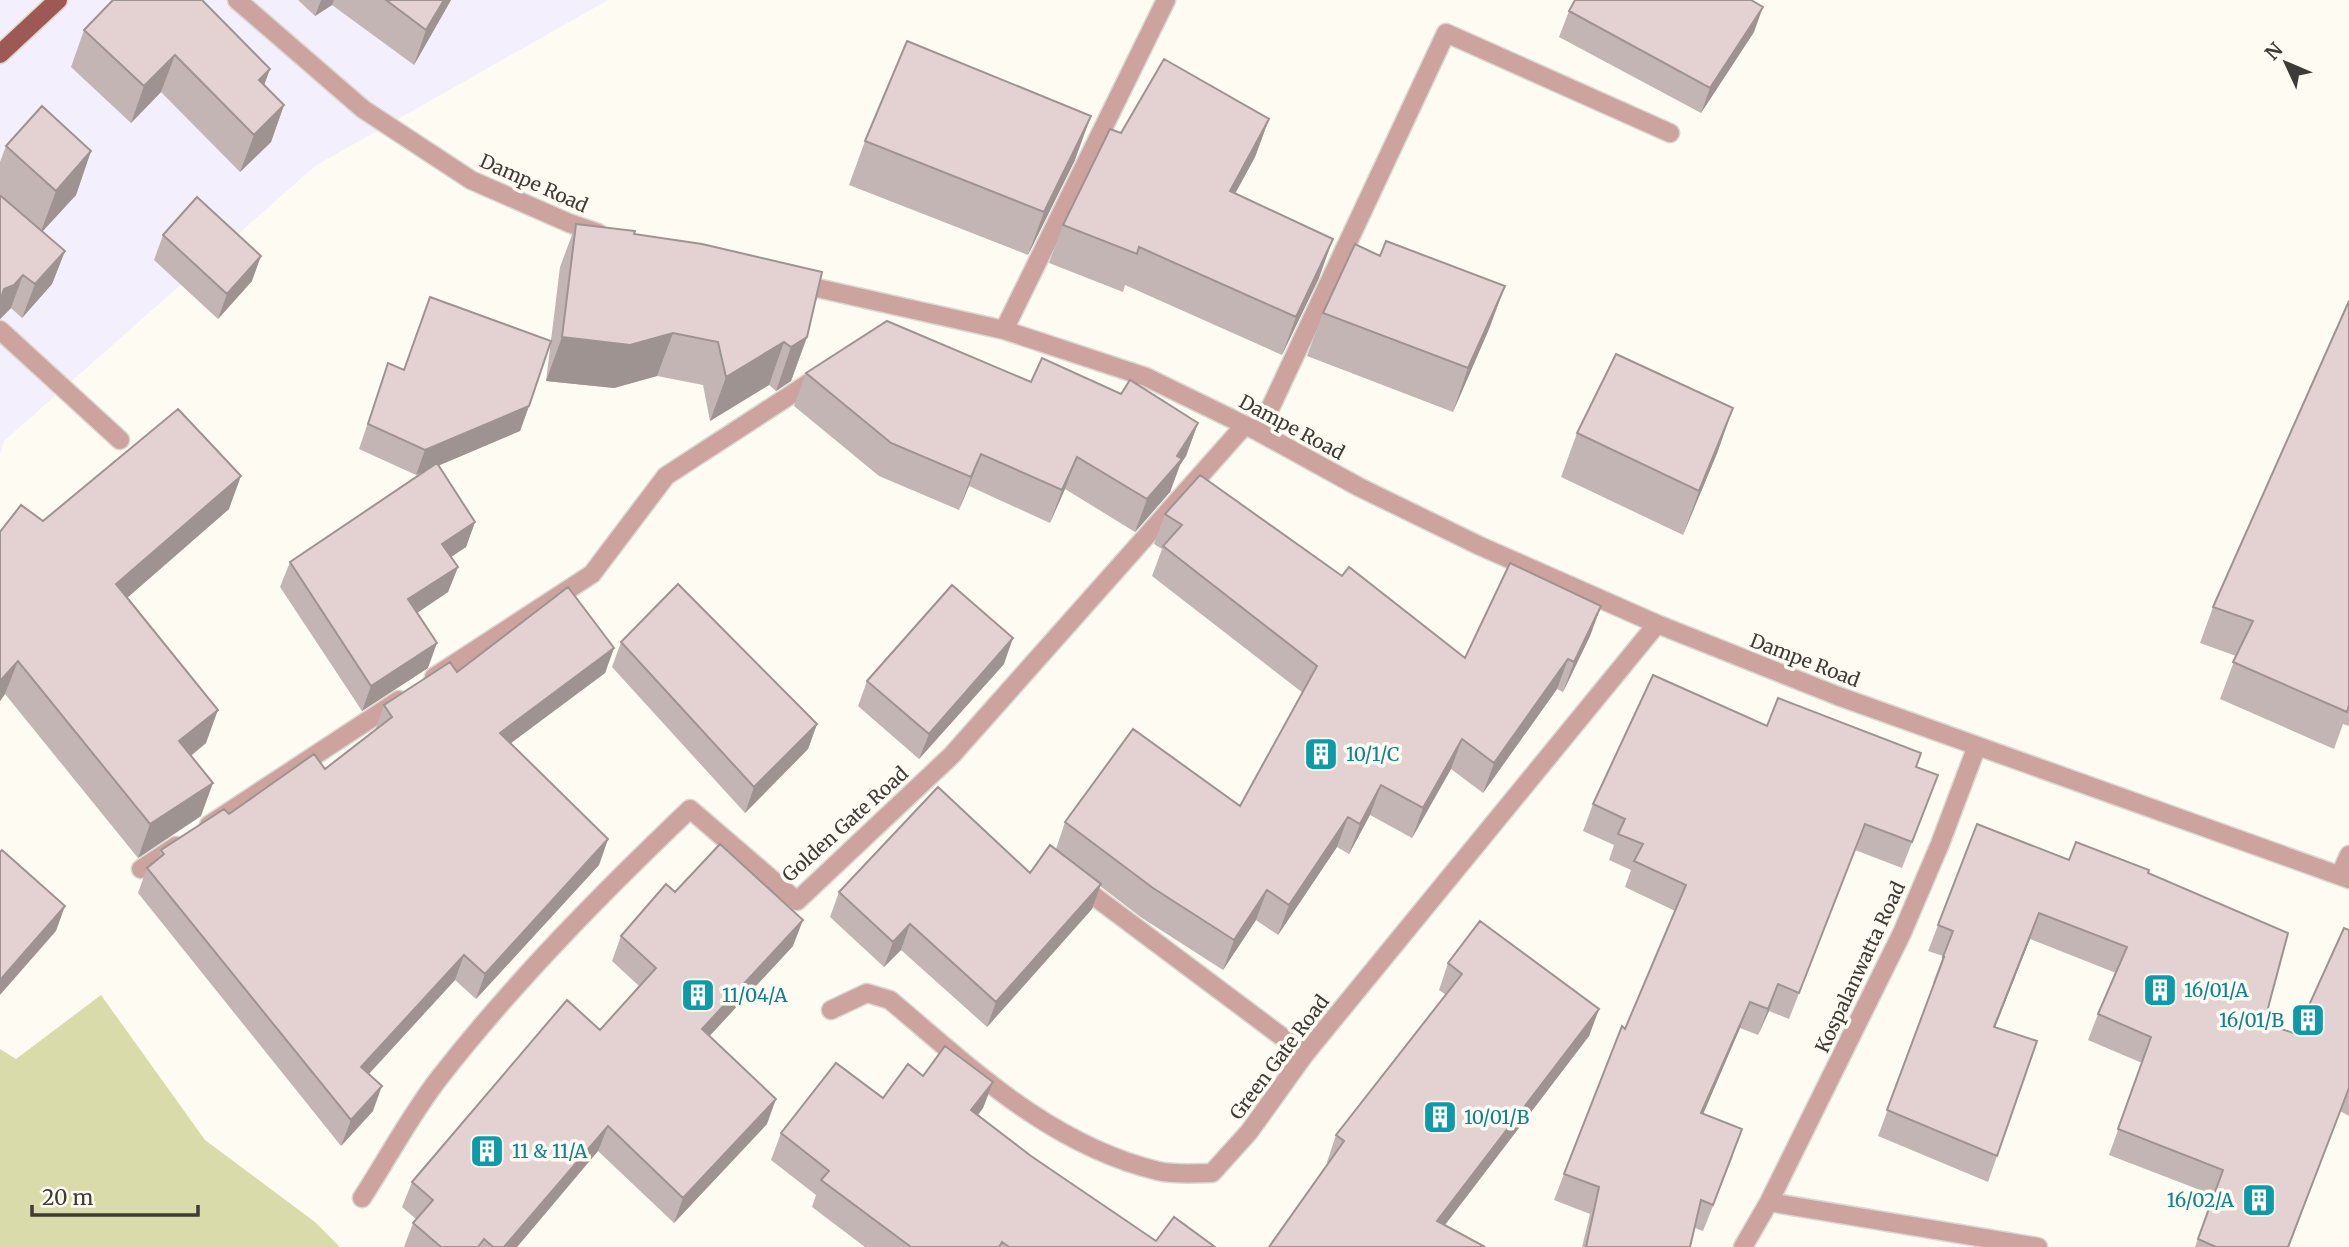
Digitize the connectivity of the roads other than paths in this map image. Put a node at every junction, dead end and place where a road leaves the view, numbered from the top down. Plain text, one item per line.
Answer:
1 (58, 0) edge
2 (237, 0) edge
3 (1166, 0) edge
4 (0, 54) edge
5 (1670, 133) dead end
6 (621, 240) edge
7 (782, 280) edge
8 (912, 310) junction
9 (892, 324) edge
10 (0, 330) edge
11 (1004, 330) junction
12 (831, 368) edge
13 (1252, 428) junction
14 (120, 440) dead end
15 (1657, 624) junction
16 (1978, 746) junction
17 (2349, 855) edge
18 (141, 869) dead end
19 (1064, 873) edge
20 (2345, 877) edge
21 (831, 1010) dead end
22 (1305, 1054) junction
23 (362, 1198) dead end
24 (1769, 1202) junction
25 (1743, 1247) edge
26 (2038, 1247) edge

1 - 4 main road
2 - 6 street, Dampe Road
3 - 11 street
5 - 13 street
7 - 8 street, Dampe Road
8 - 9 street
8 - 11 street, Dampe Road
10 - 14 street
11 - 13 street, Dampe Road
12 - 18 street
13 - 15 street, Dampe Road
13 - 23 street, Golden Gate Road
15 - 16 street, Dampe Road
15 - 22 street, Green Gate Road
16 - 20 street, Dampe Road
16 - 24 street, Kospalanwatta Road
17 - 20 street
19 - 22 street
21 - 22 street, Green Gate Road
24 - 25 street, Kospalanwatta Road
24 - 26 street

